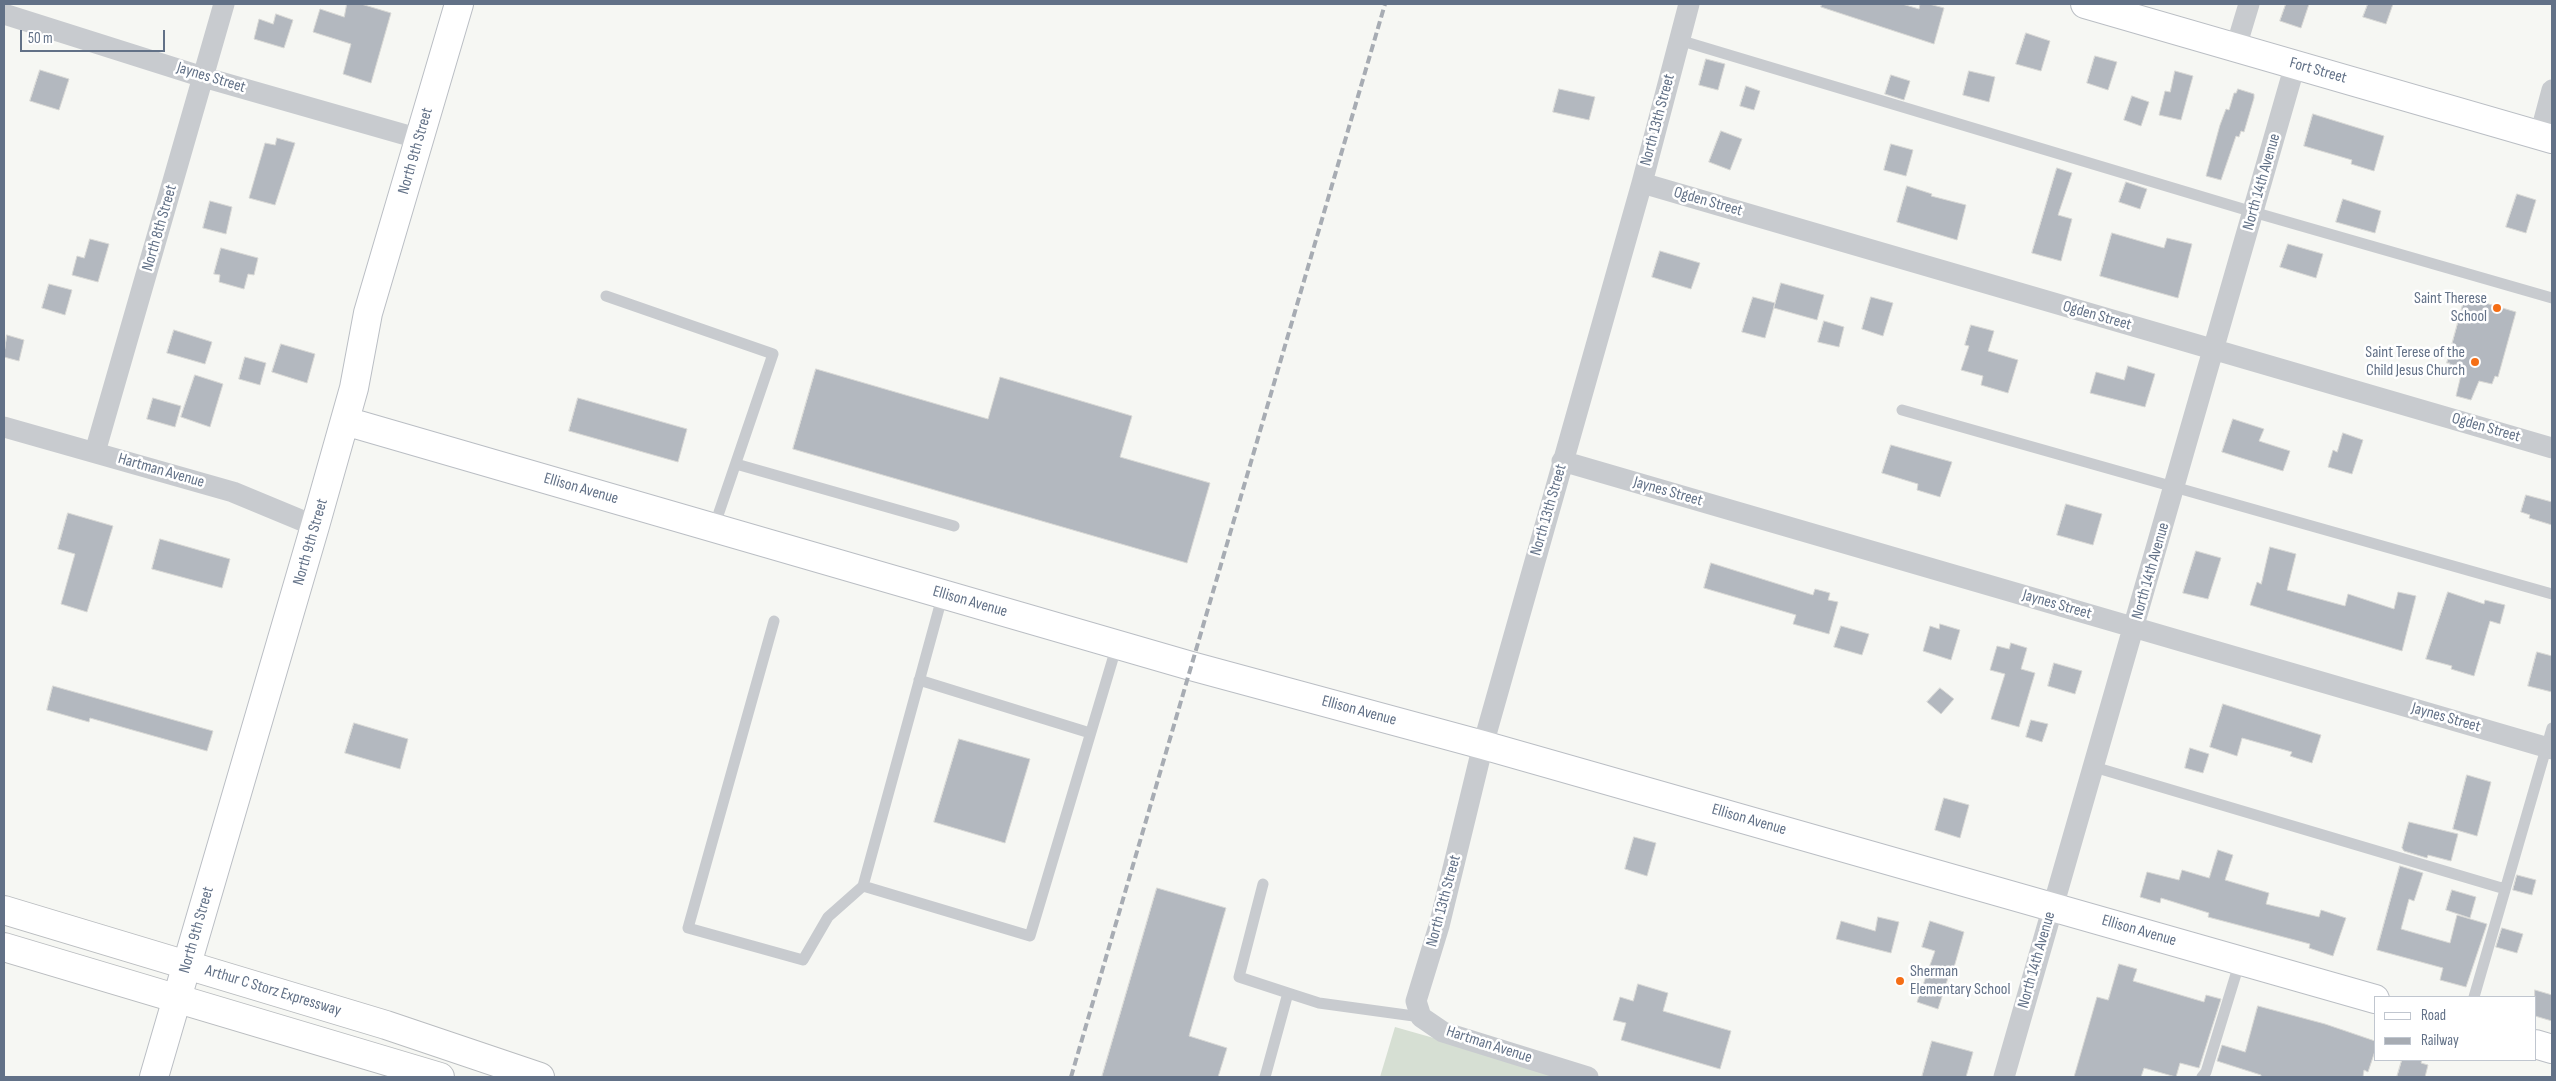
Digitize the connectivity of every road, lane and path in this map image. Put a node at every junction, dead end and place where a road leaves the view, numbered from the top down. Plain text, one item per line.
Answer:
1 (224, 4) edge
2 (459, 4) edge
3 (1689, 4) edge
4 (2085, 4) edge
5 (2248, 4) edge
6 (4, 14) edge
7 (1679, 40) junction
8 (2236, 47) junction
9 (2295, 65) junction
10 (203, 77) junction
11 (2552, 90) edge
12 (2546, 137) edge
13 (420, 139) junction
14 (1642, 183) junction
15 (2253, 212) junction
16 (606, 296) dead end
17 (2552, 298) edge
18 (2213, 350) junction
19 (1902, 410) dead end
20 (345, 421) junction
21 (4, 427) edge
22 (2552, 448) edge
23 (95, 452) junction
24 (1562, 461) junction
25 (736, 464) junction
26 (2175, 486) junction
27 (315, 526) junction
28 (954, 526) dead end
29 (714, 527) junction
30 (943, 594) junction
31 (2552, 594) edge
32 (774, 621) dead end
33 (2135, 628) junction
34 (1117, 644) junction
35 (919, 680) junction
36 (1090, 733) junction
37 (2550, 742) edge
38 (1483, 745) junction
39 (2094, 767) junction
40 (1264, 884) dead end
41 (863, 886) junction
42 (2505, 889) junction
43 (2053, 906) junction
44 (4, 910) edge
45 (4, 947) edge
46 (2241, 960) junction
47 (187, 965) junction
48 (1288, 992) junction
49 (2474, 996) edge
50 (177, 998) junction
51 (2374, 999) edge
52 (1422, 1017) junction
53 (2536, 1044) edge
54 (2552, 1049) edge
55 (154, 1077) edge
56 (440, 1077) edge
57 (540, 1077) edge
58 (1265, 1077) edge
59 (1588, 1077) edge
60 (2004, 1077) edge
61 (2202, 1077) edge

1 - 10 street, North 8th Street
2 - 13 main road, North 9th Street
3 - 7 street, North 13th Street
4 - 8 main road, Fort Street
5 - 8 street
6 - 10 street, Jaynes Street
7 - 14 street, North 13th Street
7 - 15 lane
8 - 9 main road, Fort Street
9 - 12 main road, Fort Street
9 - 15 street, North 14th Avenue
10 - 13 street, Jaynes Street
10 - 23 street, North 8th Street
11 - 12 street
13 - 20 main road, North 9th Street
14 - 18 street, Ogden Street
14 - 24 street, North 13th Street
15 - 17 lane
15 - 18 street, North 14th Avenue
16 - 25 lane
18 - 22 street, Ogden Street
18 - 26 street, North 14th Avenue
19 - 26 lane
20 - 27 main road, North 9th Street
20 - 29 main road, Ellison Avenue
21 - 23 street, Hartman Avenue
23 - 27 street, Hartman Avenue
24 - 33 street, Jaynes Street
24 - 38 street, North 13th Street
25 - 28 lane
25 - 29 lane
26 - 31 lane
26 - 33 street, North 14th Avenue
27 - 47 main road, North 9th Street
29 - 30 main road, Ellison Avenue
30 - 34 main road, Ellison Avenue
30 - 35 lane
32 - 41 lane
33 - 37 street, Jaynes Street
33 - 39 street, North 14th Avenue
34 - 36 lane
34 - 38 main road, Ellison Avenue
35 - 36 lane
35 - 41 lane
36 - 41 lane
37 - 42 lane
38 - 43 main road, Ellison Avenue
38 - 52 street, North 13th Street
39 - 42 lane
39 - 43 street, North 14th Avenue
40 - 48 lane
42 - 49 lane
43 - 46 main road, Ellison Avenue
43 - 60 street, North 14th Avenue
44 - 47 main road, Arthur C Storz Expressway
45 - 50 main road, Arthur C Storz Expressway
46 - 51 main road, Ellison Avenue
46 - 61 lane
47 - 50 main road, North 9th Street
47 - 57 main road, Arthur C Storz Expressway
48 - 52 lane
48 - 58 lane
50 - 55 main road, North 9th Street
50 - 56 main road, Arthur C Storz Expressway
52 - 59 street, Hartman Avenue
53 - 54 main road

